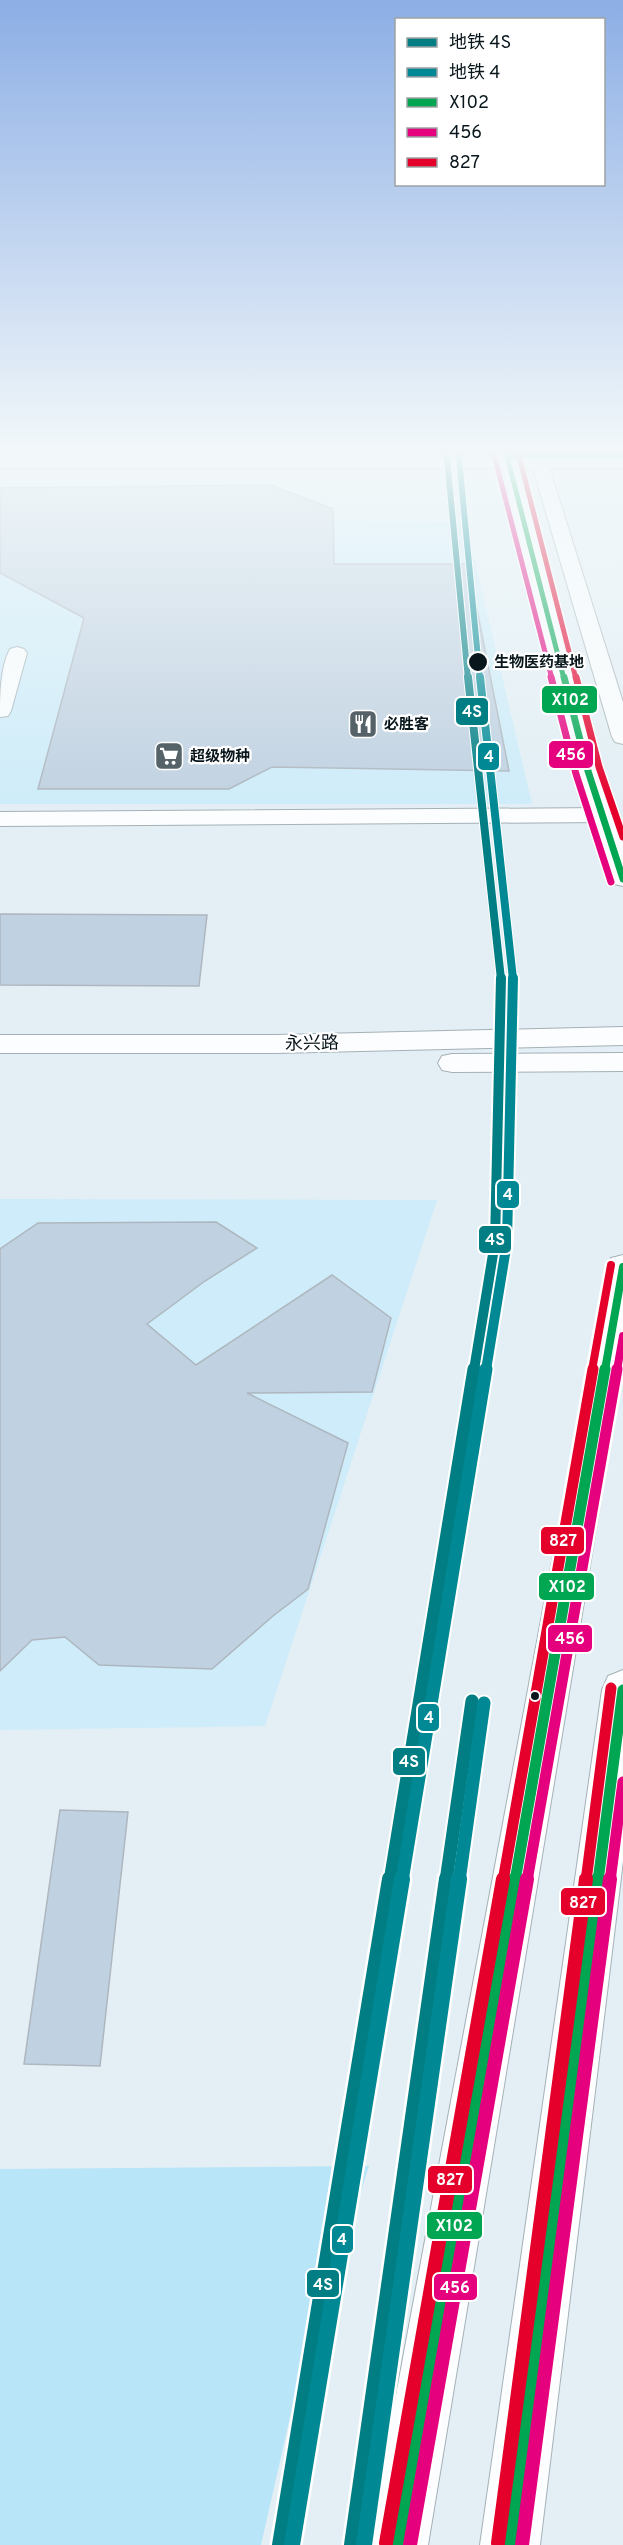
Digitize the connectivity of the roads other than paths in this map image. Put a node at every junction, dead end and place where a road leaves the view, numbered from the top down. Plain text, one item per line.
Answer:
1 (535, 567) edge
2 (571, 567) edge
3 (17, 653) dead end
4 (0, 711) edge
5 (623, 737) edge
6 (604, 815) junction
7 (0, 819) edge
8 (623, 879) edge
9 (623, 1036) edge
10 (0, 1044) edge
11 (623, 1062) edge
12 (0, 1066) edge
13 (623, 1267) edge
14 (623, 1690) edge
15 (398, 2545) edge
16 (510, 2545) edge

1 - 6 main road
2 - 5 main road
3 - 4 main road
6 - 7 main road
6 - 8 main road
9 - 10 main road, 永兴路
11 - 12 main road, 永兴路
13 - 15 main road
14 - 16 main road

